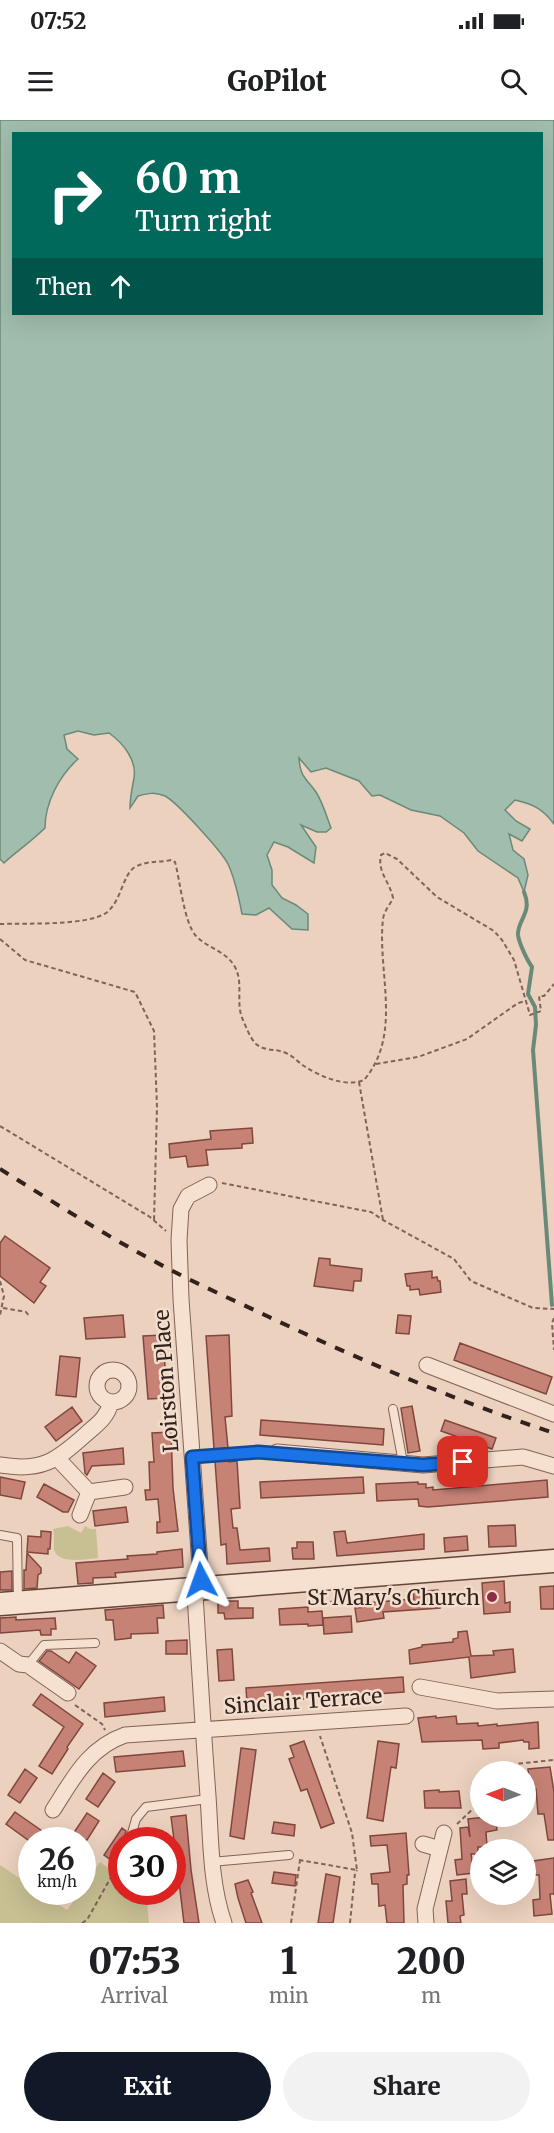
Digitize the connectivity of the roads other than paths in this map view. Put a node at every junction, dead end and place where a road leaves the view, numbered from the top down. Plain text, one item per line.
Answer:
1 (209, 1185) road end
2 (427, 1365) dead end
3 (111, 1403) dead end
4 (393, 1409) dead end
5 (554, 1414) edge
6 (277, 1452) joint
7 (192, 1457) junction
8 (58, 1459) junction
9 (404, 1462) junction
10 (0, 1465) edge
11 (554, 1466) edge
12 (125, 1487) dead end
13 (89, 1492) junction
14 (80, 1515) dead end
15 (0, 1535) edge
16 (554, 1561) edge
17 (196, 1588) junction
18 (9, 1603) edge
19 (95, 1643) dead end
20 (0, 1651) edge
21 (28, 1665) junction
22 (420, 1687) dead end
23 (68, 1693) road end
24 (554, 1699) edge
25 (406, 1716) dead end
26 (203, 1729) junction
27 (208, 1799) junction
28 (53, 1810) dead end
29 (134, 1827) edge
30 (444, 1833) dead end
31 (423, 1844) dead end
32 (440, 1850) junction
33 (289, 1855) road end
34 (212, 1862) junction
35 (221, 1919) edge
36 (426, 1923) edge

1 - 7 street, Loirston Place
2 - 5 street
3 - 8 street
4 - 9 lane
6 - 7 lane
6 - 9 street
7 - 17 street, Loirston Place
8 - 10 street
8 - 13 street
9 - 11 street
12 - 13 street
13 - 14 street
15 - 18 lane
16 - 17 street
17 - 18 street
17 - 26 street, Loirston Place
19 - 21 lane
20 - 21 street
21 - 23 street
22 - 24 street
25 - 26 street, Sinclair Terrace
26 - 27 street, Loirston Place
26 - 28 street, Sinclair Terrace
27 - 29 lane
27 - 34 street, Loirston Place
30 - 32 street
31 - 32 street
32 - 36 street
33 - 34 lane
34 - 35 street, Loirston Place

